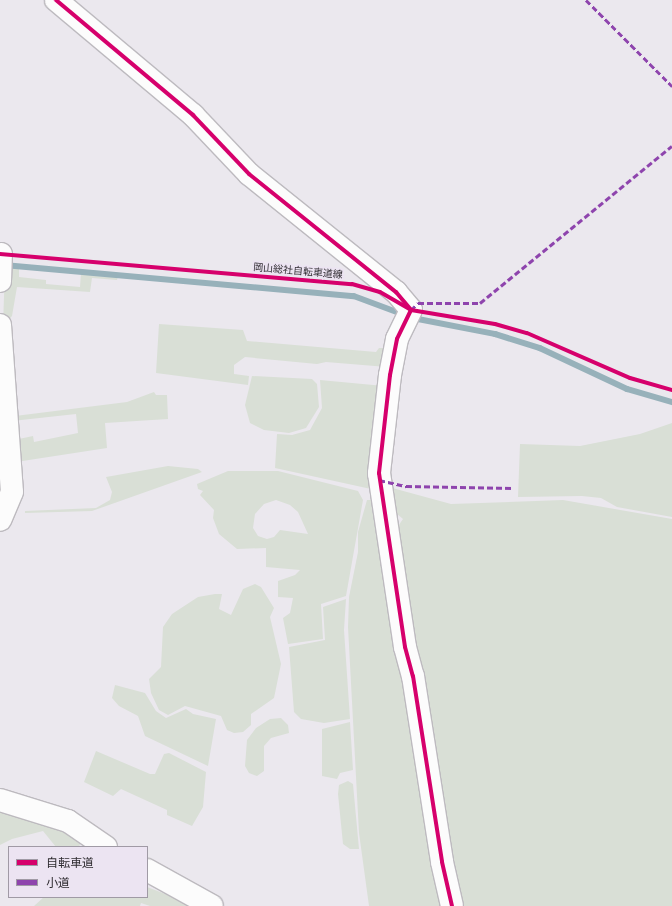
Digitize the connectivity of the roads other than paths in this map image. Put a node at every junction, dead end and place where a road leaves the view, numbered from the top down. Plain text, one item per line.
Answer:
1 (56, 0) edge
2 (0, 325) edge
3 (0, 520) edge
4 (0, 800) edge
5 (105, 846) edge
6 (148, 871) edge
7 (212, 906) edge
8 (452, 906) edge

1 - 8 street
2 - 3 street
4 - 5 street
6 - 7 street

